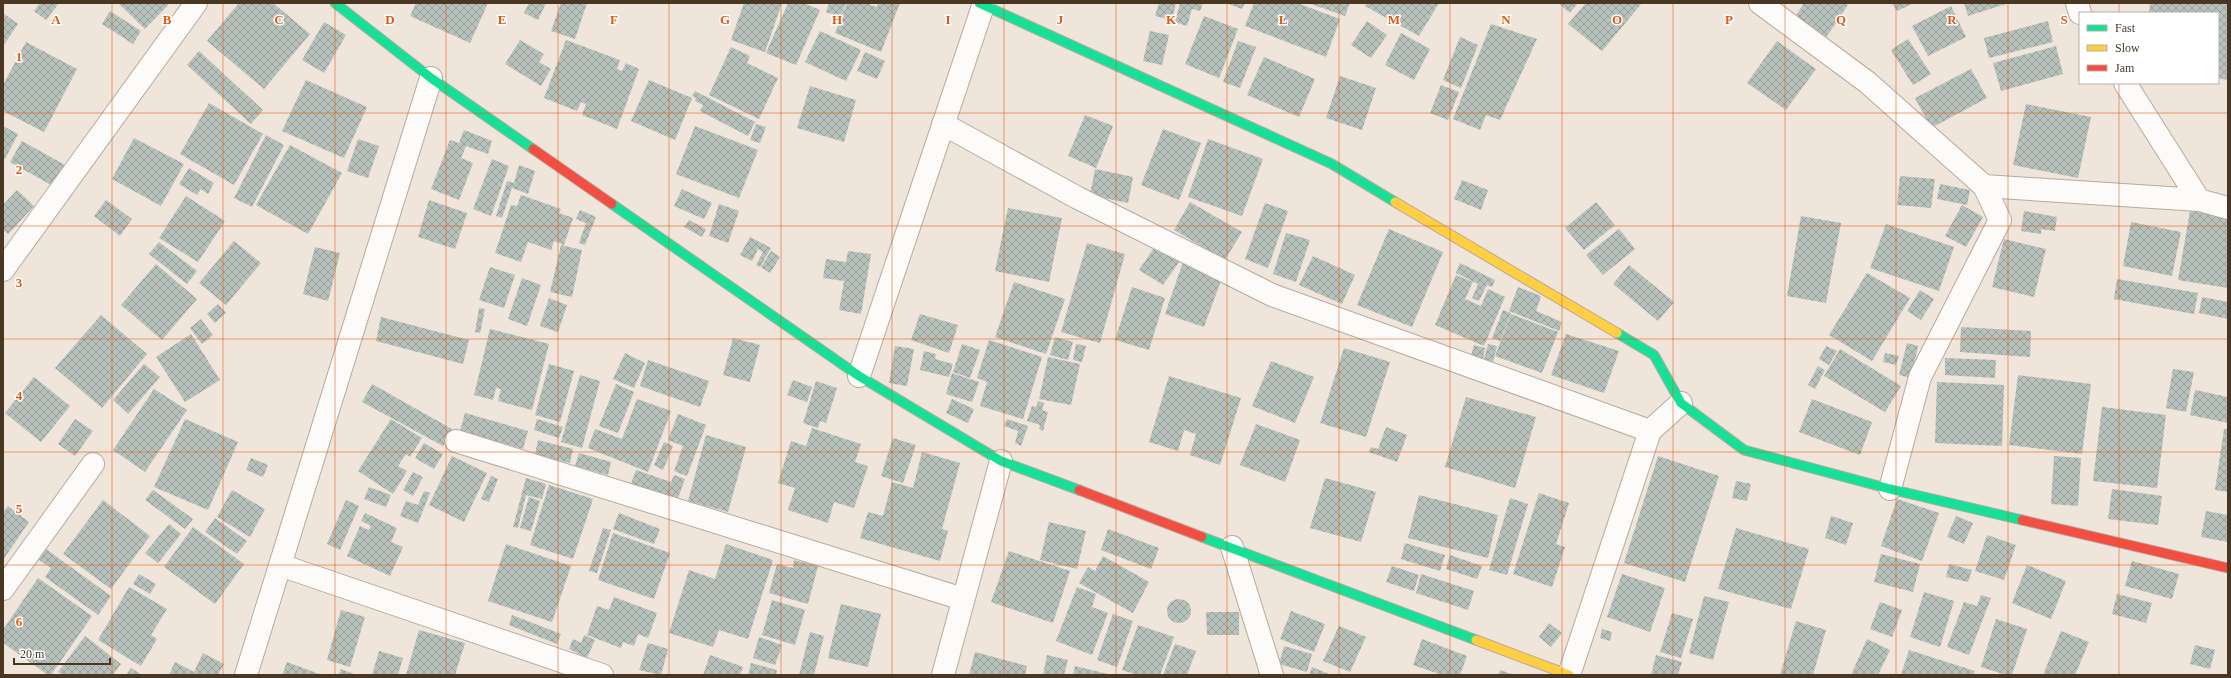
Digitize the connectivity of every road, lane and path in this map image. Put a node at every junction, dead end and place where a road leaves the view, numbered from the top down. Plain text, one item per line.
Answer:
1 (196, 3) edge
2 (335, 3) edge
3 (1760, 3) edge
4 (981, 5) edge
5 (432, 78) junction
6 (2126, 84) edge
7 (943, 124) junction
8 (1984, 186) junction
9 (2199, 200) junction
10 (2228, 208) edge
11 (3, 270) edge
12 (859, 376) junction
13 (1681, 403) junction
14 (1650, 431) junction
15 (456, 441) dead end
16 (1001, 461) junction
17 (94, 464) dead end
18 (1890, 489) junction
19 (1232, 547) junction
20 (280, 565) junction
21 (2228, 568) edge
22 (3, 588) edge
23 (963, 599) junction
24 (246, 675) edge
25 (602, 675) edge
26 (943, 675) edge
27 (1272, 675) edge
28 (1569, 675) edge

1 - 11 street
2 - 5 street
3 - 8 street
4 - 7 street
4 - 13 street
5 - 12 street
5 - 20 street
6 - 9 street
7 - 12 street
7 - 14 street
8 - 9 street
8 - 18 street
9 - 10 street
12 - 16 street
13 - 14 street
13 - 18 street
14 - 28 street
15 - 23 street
16 - 19 street
16 - 23 street
17 - 22 street
18 - 21 street
19 - 27 street
19 - 28 street
20 - 24 street
20 - 25 street
23 - 26 street

